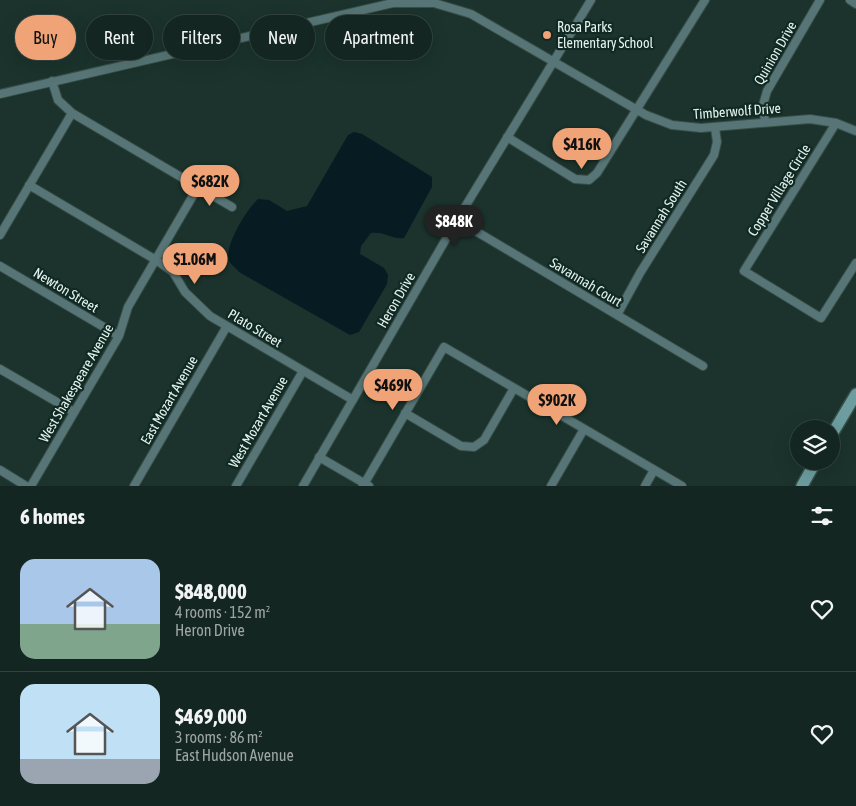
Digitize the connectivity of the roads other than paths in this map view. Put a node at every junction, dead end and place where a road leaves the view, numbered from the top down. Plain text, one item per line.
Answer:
1 (590, 0) edge
2 (705, 0) edge
3 (820, 0) edge
4 (850, 0) edge
5 (856, 4) edge
6 (553, 60) junction
7 (52, 81) junction
8 (0, 94) edge
9 (637, 110) junction
10 (72, 113) junction
11 (765, 122) junction
12 (836, 123) junction
13 (715, 128) junction
14 (856, 131) edge
15 (507, 137) junction
16 (29, 185) junction
17 (198, 187) junction
18 (232, 207) dead end
19 (457, 220) junction
20 (0, 235) edge
21 (156, 260) junction
22 (856, 263) edge
23 (0, 266) edge
24 (617, 315) junction
25 (227, 326) junction
26 (119, 336) junction
27 (702, 366) dead end
28 (0, 369) edge
29 (303, 371) junction
30 (514, 388) junction
31 (856, 394) edge
32 (353, 400) junction
33 (74, 412) junction
34 (405, 413) junction
35 (840, 421) edge
36 (584, 429) junction
37 (319, 457) junction
38 (0, 470) edge
39 (654, 470) junction
40 (811, 470) edge
41 (365, 485) edge
42 (26, 486) edge
43 (31, 486) edge
44 (134, 486) edge
45 (236, 486) edge
46 (302, 486) edge
47 (551, 486) edge
48 (645, 486) edge
49 (682, 486) edge
50 (802, 486) edge

1 - 6 street, Heron Drive
2 - 9 street
3 - 11 street, Quinion Drive
4 - 5 street
6 - 7 street, Timberwolf Drive
6 - 9 street, Timberwolf Drive
6 - 15 street, Heron Drive
7 - 8 street, Timberwolf Drive
7 - 10 street
9 - 13 street, Timberwolf Drive
9 - 15 street
10 - 16 street
10 - 17 street
11 - 12 street, Timberwolf Drive
11 - 13 street, Timberwolf Drive
12 - 14 street, Timberwolf Drive
12 - 22 street, Copper Village Circle
13 - 24 street, Savannah South
15 - 19 street, Heron Drive
16 - 20 street
16 - 21 street, Plato Street
17 - 18 street
17 - 21 street, West Shakespeare Avenue
19 - 24 street, Savannah Court
19 - 32 street, Heron Drive
21 - 25 street, Plato Street
21 - 26 street, West Shakespeare Avenue
23 - 26 street, Newton Street
24 - 27 street, Savannah Court
25 - 29 street, Plato Street
25 - 44 street, East Mozart Avenue
26 - 33 street, West Shakespeare Avenue
28 - 33 street
29 - 32 street, Plato Street
29 - 45 street, West Mozart Avenue
30 - 34 street
30 - 34 street
30 - 36 street
31 - 35 street
32 - 37 street, Heron Drive
33 - 43 street, West Shakespeare Avenue
34 - 41 street
36 - 39 street
36 - 47 street
37 - 41 street
37 - 46 street, Heron Drive
38 - 42 street
39 - 48 street
39 - 49 street
40 - 50 street

